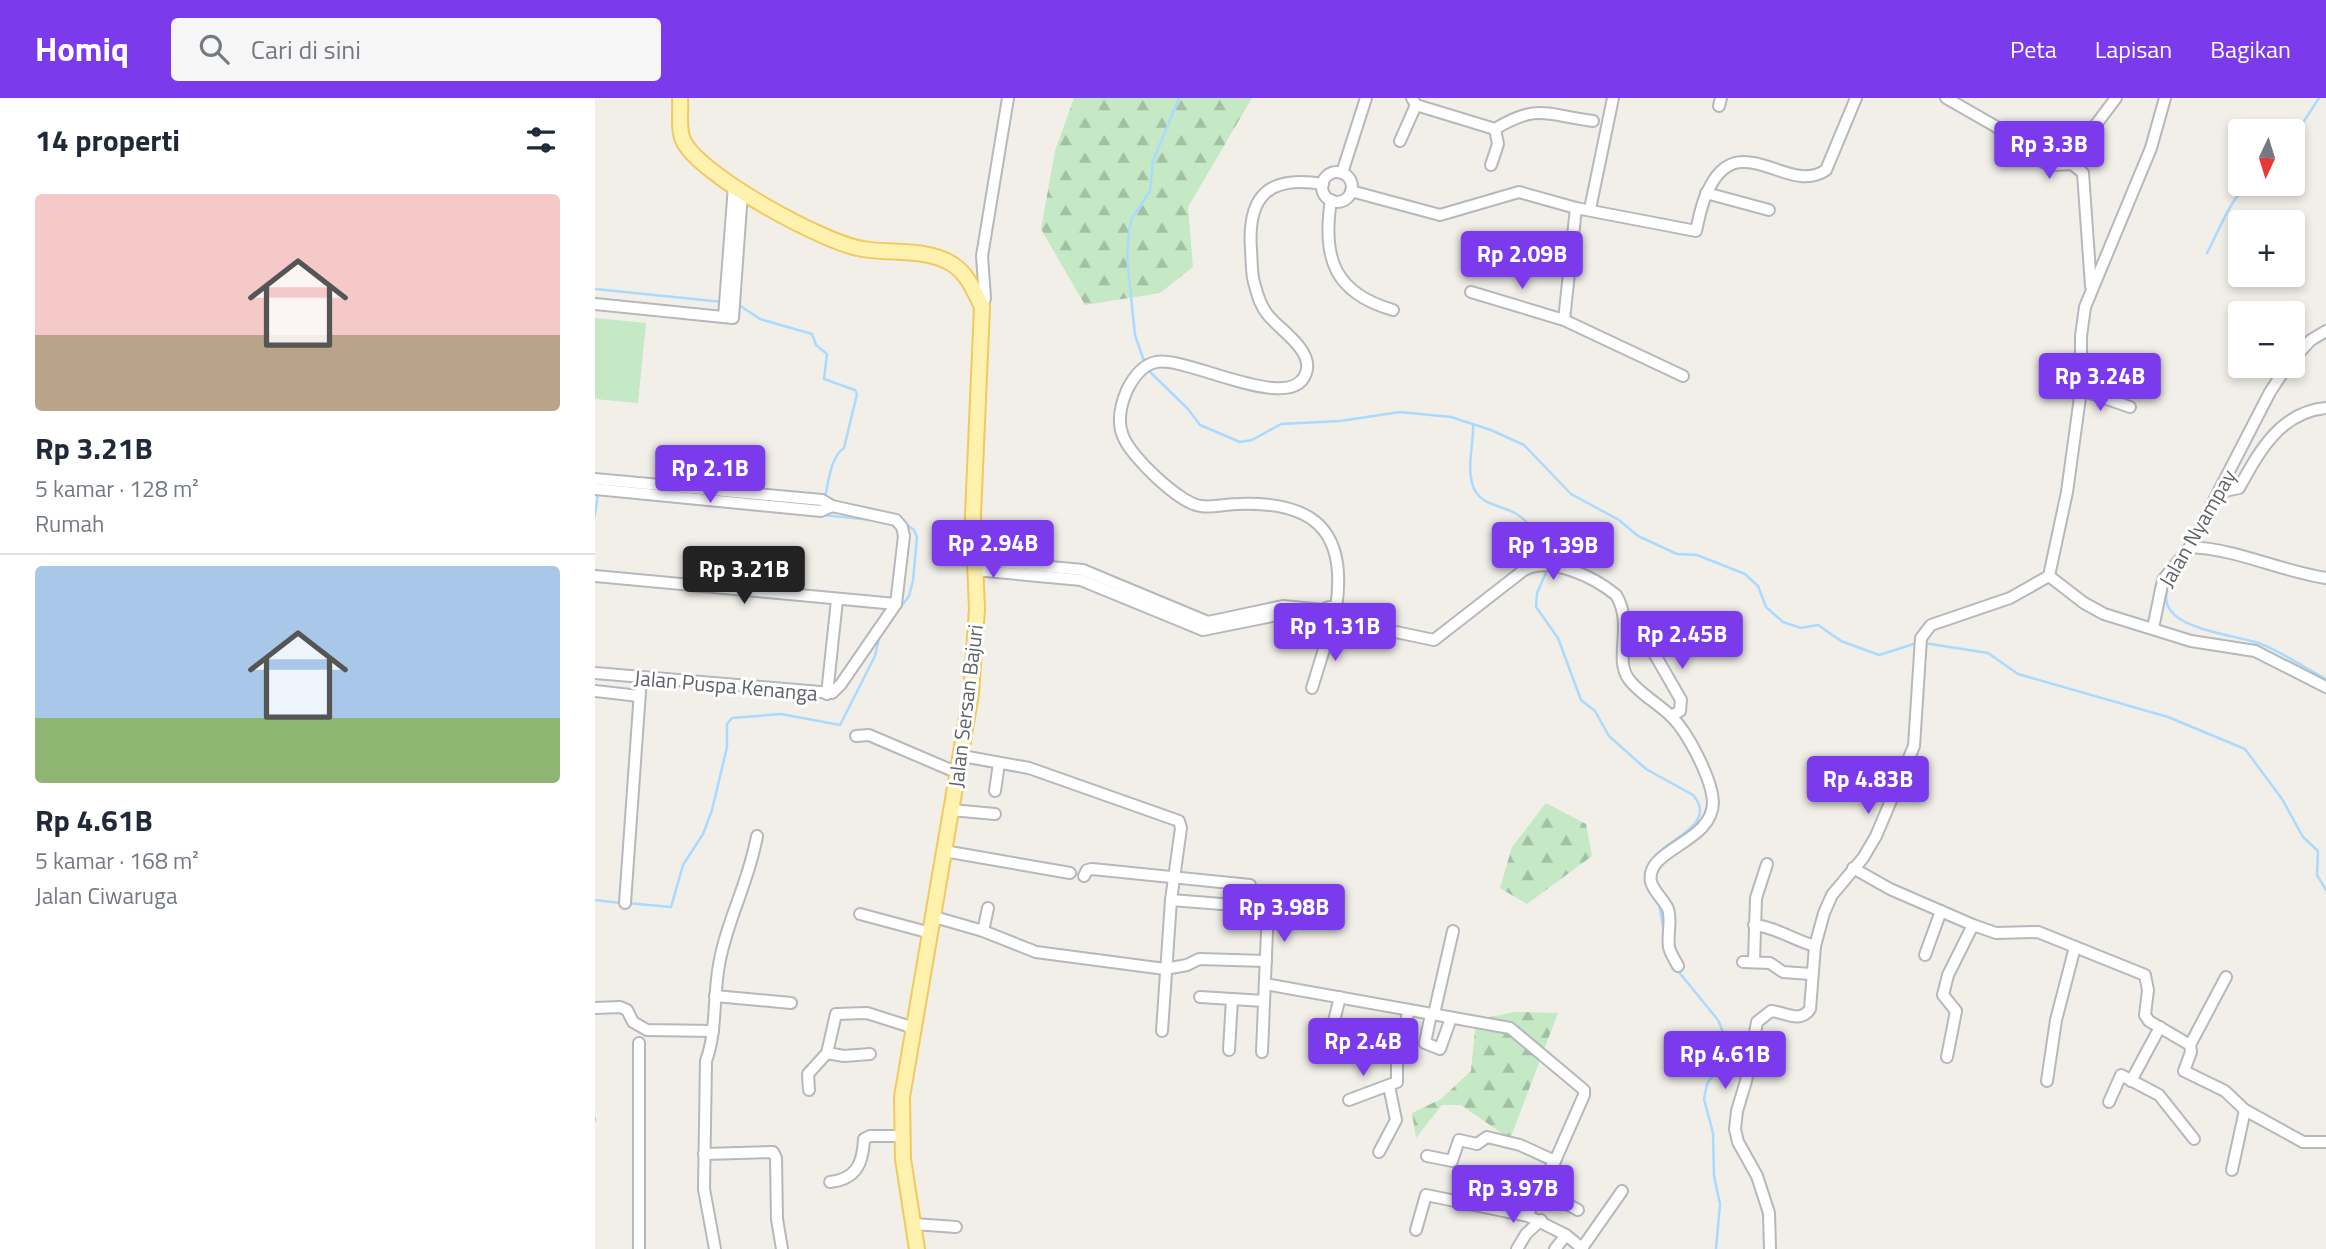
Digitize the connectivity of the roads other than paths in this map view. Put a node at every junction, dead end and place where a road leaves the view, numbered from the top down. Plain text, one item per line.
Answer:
1 (680, 98) edge
2 (1008, 98) edge
3 (1366, 98) edge
4 (1613, 98) edge
5 (1856, 98) edge
6 (1946, 98) edge
7 (2116, 98) edge
8 (2165, 98) edge
9 (1414, 102) edge
10 (1963, 102) edge
11 (1593, 121) dead end
12 (1495, 129) junction
13 (1400, 141) dead end
14 (2067, 163) junction
15 (1491, 165) dead end
16 (1342, 173) junction
17 (1322, 184) junction
18 (738, 189) junction
19 (1351, 191) junction
20 (1706, 193) junction
21 (1331, 200) junction
22 (1576, 208) junction
23 (1590, 209) junction
24 (1769, 211) dead end
25 (2091, 289) junction
26 (1471, 292) dead end
27 (595, 298) edge
28 (595, 304) edge
29 (982, 307) junction
30 (1393, 310) dead end
31 (727, 313) junction
32 (1564, 320) junction
33 (2326, 331) edge
34 (2305, 349) edge
35 (1683, 376) dead end
36 (2279, 378) edge
37 (2081, 390) junction
38 (2130, 407) dead end
39 (2326, 408) edge
40 (595, 479) edge
41 (595, 489) edge
42 (2220, 492) junction
43 (747, 498) junction
44 (2190, 547) junction
45 (975, 565) junction
46 (595, 576) edge
47 (2049, 576) junction
48 (2326, 578) edge
49 (837, 600) junction
50 (896, 604) junction
51 (1336, 608) junction
52 (1322, 614) junction
53 (1343, 621) junction
54 (2153, 628) junction
55 (1330, 630) junction
56 (1626, 631) junction
57 (595, 673) edge
58 (641, 677) junction
59 (2326, 687) edge
60 (1313, 688) dead end
61 (595, 691) edge
62 (827, 694) junction
63 (639, 696) junction
64 (1671, 716) junction
65 (856, 736) dead end
66 (962, 756) junction
67 (999, 763) junction
68 (1857, 764) dead end
69 (958, 773) junction
70 (1901, 779) junction
71 (995, 791) dead end
72 (951, 810) junction
73 (995, 814) dead end
74 (757, 836) dead end
75 (944, 850) junction
76 (1767, 864) dead end
77 (1853, 868) junction
78 (1070, 873) dead end
79 (1084, 876) dead end
80 (1173, 879) junction
81 (1250, 886) dead end
82 (1171, 900) junction
83 (625, 903) dead end
84 (1268, 907) junction
85 (988, 908) dead end
86 (1941, 911) junction
87 (1321, 912) dead end
88 (860, 914) dead end
89 (930, 916) junction
90 (1755, 925) junction
91 (1973, 925) junction
92 (1453, 931) dead end
93 (927, 932) junction
94 (983, 932) junction
95 (1815, 946) junction
96 (2075, 947) junction
97 (1924, 955) dead end
98 (1266, 961) junction
99 (1678, 966) dead end
100 (1165, 969) junction
101 (1811, 974) junction
102 (2225, 977) dead end
103 (1265, 984) junction
104 (715, 996) junction
105 (1200, 997) dead end
106 (1340, 997) junction
107 (1232, 999) junction
108 (1264, 1001) junction
109 (791, 1003) dead end
110 (595, 1008) edge
111 (1409, 1010) junction
112 (1432, 1014) junction
113 (1451, 1018) junction
114 (911, 1027) junction
115 (2160, 1027) junction
116 (713, 1031) junction
117 (1162, 1031) dead end
118 (639, 1043) dead end
119 (2190, 1045) junction
120 (1327, 1049) dead end
121 (1229, 1050) dead end
122 (1262, 1052) dead end
123 (827, 1053) junction
124 (870, 1054) dead end
125 (1947, 1057) dead end
126 (2047, 1081) dead end
127 (2131, 1081) junction
128 (1389, 1086) junction
129 (809, 1090) dead end
130 (1349, 1100) dead end
131 (2109, 1102) dead end
132 (2245, 1110) junction
133 (901, 1136) junction
134 (2194, 1139) dead end
135 (2326, 1142) edge
136 (1378, 1152) dead end
137 (704, 1154) junction
138 (1427, 1156) dead end
139 (1555, 1161) junction
140 (2232, 1170) dead end
141 (830, 1182) dead end
142 (1537, 1188) junction
143 (1622, 1191) dead end
144 (1578, 1210) dead end
145 (1528, 1216) junction
146 (1541, 1220) junction
147 (914, 1224) junction
148 (956, 1227) dead end
149 (1416, 1230) dead end
150 (1566, 1235) junction
151 (639, 1249) edge
152 (715, 1249) edge
153 (782, 1249) edge
154 (917, 1249) edge
155 (1517, 1249) edge
156 (1555, 1249) edge
157 (1582, 1249) edge
158 (1770, 1249) edge

1 - 18 main road
2 - 29 street
3 - 16 street
4 - 23 street
5 - 20 street
6 - 10 street
7 - 14 street
8 - 25 street
9 - 12 street
9 - 13 street
10 - 14 street
11 - 12 street
12 - 15 street
14 - 25 street
16 - 17 street
16 - 19 street
17 - 21 street
17 - 51 street
18 - 29 main road
18 - 31 street
19 - 21 street
19 - 22 street
20 - 23 street
20 - 24 street
21 - 30 street
22 - 23 street
22 - 32 street
25 - 37 street
26 - 32 street
27 - 31 street
28 - 31 street
29 - 45 main road, Jalan Sersan Bajuri
32 - 35 street
33 - 34 street
36 - 42 street, Jalan Nyampay
37 - 38 street
37 - 47 street
39 - 42 street
40 - 43 street
41 - 43 street
42 - 44 street, Jalan Nyampay
43 - 50 street, Jalan Puspa Kenanga
44 - 48 street
44 - 54 street, Jalan Nyampay
45 - 52 street
45 - 66 main road, Jalan Sersan Bajuri
46 - 49 street
47 - 54 street
47 - 70 street
49 - 50 street
49 - 62 street
50 - 62 street, Jalan Puspa Kenanga
51 - 52 street
51 - 53 street
52 - 55 street
53 - 55 street
53 - 56 street
54 - 59 street
55 - 60 street
56 - 64 street
56 - 64 street
57 - 58 street, Jalan Puspa Kenanga
58 - 62 street, Jalan Puspa Kenanga
58 - 63 street
61 - 63 street, Jalan Puspa Kenanga
63 - 83 street
64 - 99 street
65 - 69 street
66 - 67 street
66 - 69 main road, Jalan Sersan Bajuri
67 - 71 street
67 - 80 street
68 - 70 street
69 - 72 main road, Jalan Sersan Bajuri
70 - 77 street
72 - 73 street
72 - 75 main road, Jalan Sersan Bajuri
74 - 104 street
75 - 78 street
75 - 89 main road, Jalan Sersan Bajuri
76 - 90 street
77 - 86 street
77 - 95 street
79 - 80 street
80 - 81 street
80 - 82 street
82 - 84 street
82 - 100 street
84 - 87 street
84 - 98 street
85 - 94 street
86 - 91 street
86 - 97 street
88 - 93 street
89 - 93 main road, Jalan Sersan Bajuri
89 - 94 street
90 - 95 street
90 - 101 street
91 - 96 street
91 - 125 street
92 - 112 street
93 - 114 main road, Jalan Sersan Bajuri
94 - 100 street
95 - 101 street
96 - 115 street
96 - 126 street
98 - 100 street
98 - 103 street
100 - 117 street
101 - 158 street
102 - 119 street
103 - 106 street
103 - 108 street
104 - 109 street
104 - 116 street
105 - 107 street
106 - 111 street
106 - 120 street
107 - 108 street
107 - 121 street
108 - 122 street
110 - 116 street
111 - 112 street
111 - 128 street
112 - 113 street
112 - 113 street
113 - 139 street
114 - 123 street
114 - 133 main road, Jalan Sersan Bajuri
115 - 119 street
115 - 127 street
116 - 137 street
118 - 151 street
119 - 132 street
123 - 124 street
123 - 129 street
127 - 131 street
127 - 134 street
128 - 130 street
128 - 136 street
132 - 135 street
132 - 140 street
133 - 141 street
133 - 147 main road, Jalan Sersan Bajuri
137 - 152 street
137 - 153 street
138 - 139 street
139 - 142 street
142 - 144 street
142 - 145 street
143 - 157 street
145 - 146 street
145 - 149 street
146 - 150 street
146 - 155 street
147 - 148 street
147 - 154 main road, Jalan Sersan Bajuri
150 - 156 street
150 - 157 street

